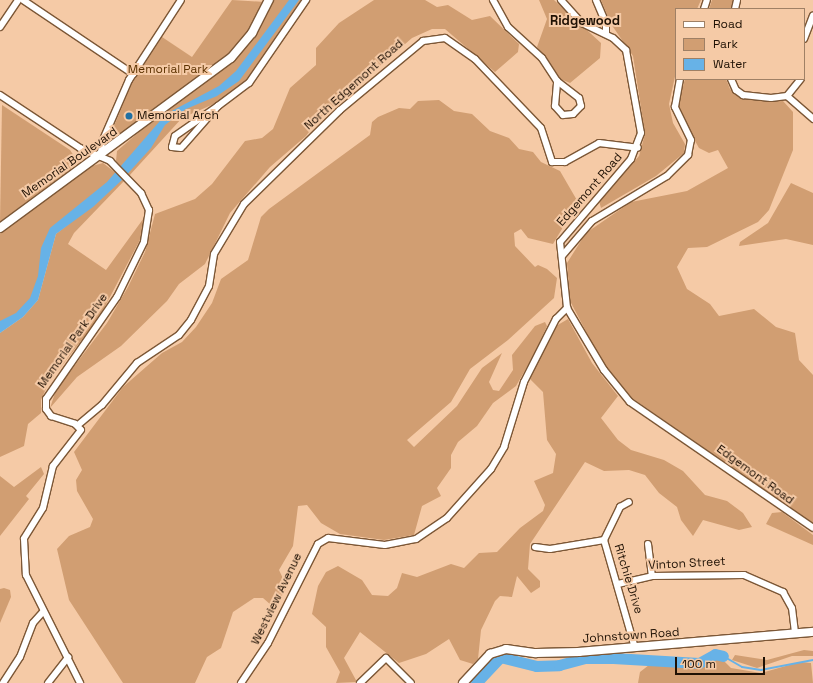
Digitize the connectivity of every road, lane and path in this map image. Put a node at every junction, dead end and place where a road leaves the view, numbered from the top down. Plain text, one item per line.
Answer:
1 (18, 0) edge
2 (23, 0) edge
3 (182, 0) edge
4 (269, 0) edge
5 (306, 0) edge
6 (493, 0) edge
7 (561, 0) edge
8 (596, 0) edge
9 (813, 16) edge
10 (0, 27) edge
11 (606, 34) junction
12 (805, 36) edge
13 (132, 74) junction
14 (680, 80) edge
15 (731, 80) edge
16 (800, 80) edge
17 (557, 81) junction
18 (0, 95) edge
19 (787, 96) junction
20 (218, 106) junction
21 (813, 119) edge
22 (638, 148) junction
23 (101, 155) junction
24 (0, 228) edge
25 (562, 256) junction
26 (567, 308) junction
27 (78, 425) junction
28 (629, 502) dead end
29 (813, 528) edge
30 (604, 540) junction
31 (648, 544) dead end
32 (535, 547) dead end
33 (652, 576) junction
34 (618, 584) junction
35 (43, 612) junction
36 (813, 632) edge
37 (794, 633) junction
38 (635, 648) junction
39 (68, 657) junction
40 (243, 682) edge
41 (3, 683) edge
42 (48, 683) edge
43 (80, 683) edge
44 (360, 683) edge
45 (411, 683) edge
46 (463, 683) edge

1 - 10 street
2 - 13 street
3 - 13 street
4 - 23 street, Memorial Boulevard
5 - 20 street
6 - 17 street
7 - 11 street, Edgemont Road
8 - 11 street
9 - 12 street
11 - 22 street, Edgemont Road
13 - 23 street
14 - 25 street
15 - 19 street
16 - 19 street
17 - 17 street
18 - 23 street
19 - 21 street
20 - 20 street
22 - 25 street, Edgemont Road
22 - 27 street, North Edgemont Road
23 - 24 street, Memorial Boulevard
23 - 27 street, Memorial Park Drive
25 - 26 street, Edgemont Road
26 - 29 street, Edgemont Road
26 - 40 street, Westview Avenue
27 - 35 street
28 - 30 street, Ritchie Drive
30 - 32 street
30 - 34 street, Ritchie Drive
31 - 33 street
33 - 34 street, Vinton Street
33 - 37 street, Vinton Street
34 - 38 street, Ritchie Drive
35 - 39 street
35 - 41 street
36 - 37 street, Johnstown Road
37 - 38 street, Johnstown Road
38 - 46 street, Johnstown Road
39 - 42 street
39 - 43 street
44 - 45 street

